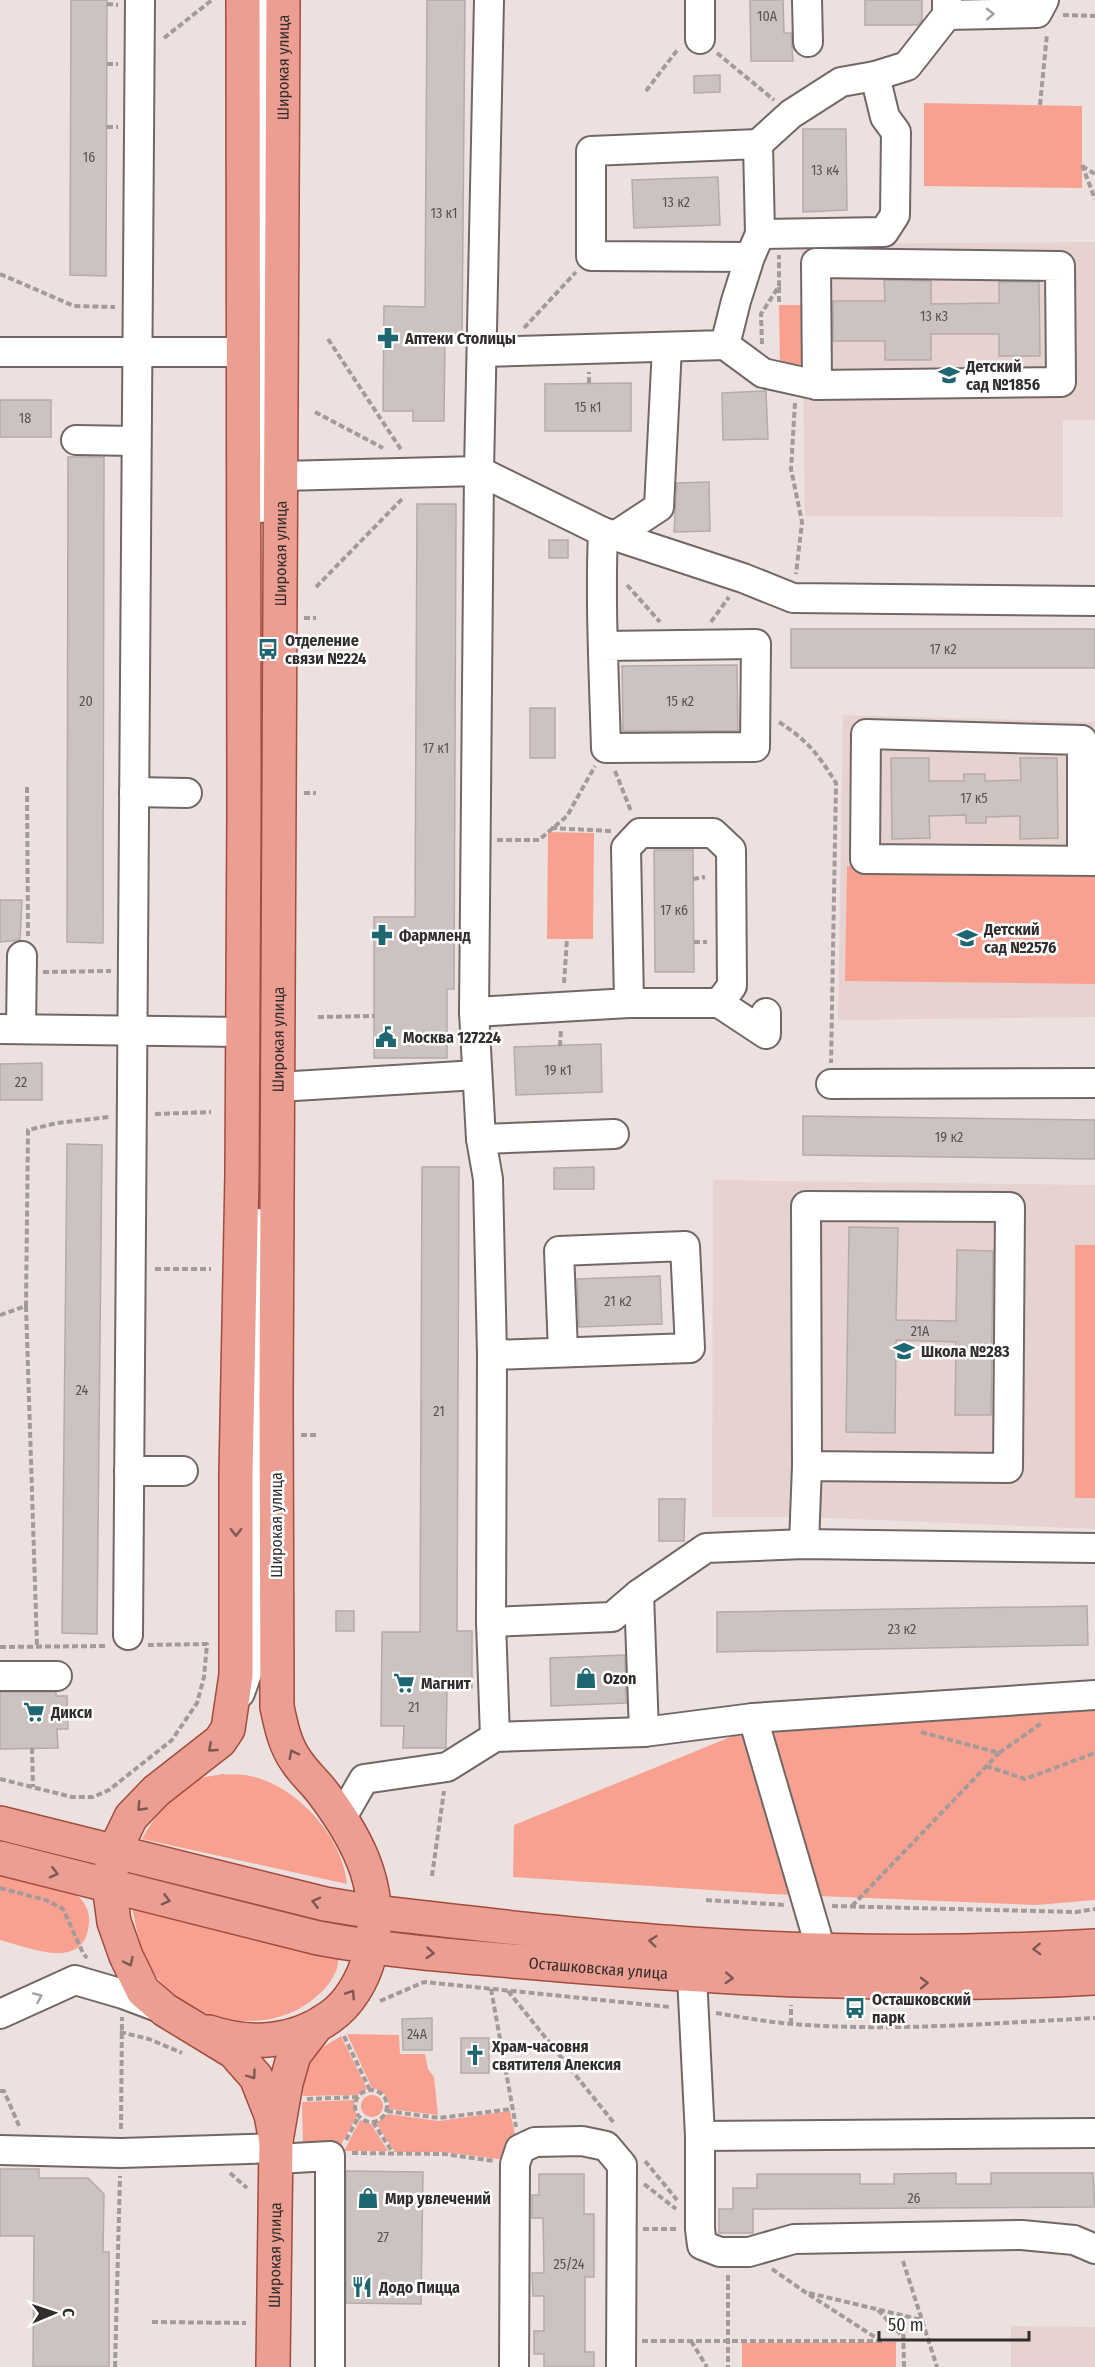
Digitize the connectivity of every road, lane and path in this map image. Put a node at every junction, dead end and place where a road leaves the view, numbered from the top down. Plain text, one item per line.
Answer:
1 (140, 0) edge
2 (212, 0) edge
3 (243, 0) edge
4 (263, 0) edge
5 (283, 0) edge
6 (489, 0) edge
7 (700, 0) edge
8 (807, 0) edge
9 (947, 8) edge
10 (1044, 9) edge
11 (1095, 16) edge
12 (700, 39) junction
13 (808, 42) dead end
14 (139, 57) junction
15 (875, 76) junction
16 (646, 91) dead end
17 (1041, 105) dead end
18 (791, 114) junction
19 (758, 144) junction
20 (1095, 174) edge
21 (1095, 199) edge
22 (763, 241) junction
23 (591, 256) junction
24 (0, 274) edge
25 (779, 286) junction
26 (779, 305) dead end
27 (137, 307) junction
28 (328, 339) dead end
29 (725, 345) junction
30 (667, 347) junction
31 (0, 352) edge
32 (136, 352) junction
33 (491, 352) junction
34 (256, 371) junction
35 (763, 373) junction
36 (807, 383) junction
37 (315, 412) dead end
38 (76, 440) dead end
39 (136, 441) junction
40 (388, 451) dead end
41 (479, 471) junction
42 (428, 472) junction
43 (281, 476) junction
44 (799, 541) dead end
45 (607, 542) junction
46 (743, 578) junction
47 (316, 587) dead end
48 (1095, 601) edge
49 (687, 645) junction
50 (604, 646) junction
51 (756, 707) junction
52 (606, 748) junction
53 (27, 787) dead end
54 (134, 792) junction
55 (187, 793) dead end
56 (551, 828) junction
57 (640, 832) junction
58 (476, 840) junction
59 (260, 856) junction
60 (1088, 861) edge
61 (705, 877) dead end
62 (693, 879) dead end
63 (694, 942) dead end
64 (707, 942) dead end
65 (22, 964) junction
66 (133, 971) junction
67 (629, 1003) junction
68 (719, 1003) junction
69 (474, 1012) junction
70 (766, 1012) dead end
71 (374, 1016) dead end
72 (318, 1017) dead end
73 (10, 1029) edge
74 (132, 1031) junction
75 (242, 1032) junction
76 (477, 1075) junction
77 (1095, 1083) edge
78 (831, 1084) joint
79 (278, 1087) junction
80 (212, 1112) dead end
81 (132, 1115) junction
82 (614, 1134) dead end
83 (481, 1139) junction
84 (131, 1269) junction
85 (211, 1269) dead end
86 (26, 1306) junction
87 (0, 1315) edge
88 (563, 1351) junction
89 (492, 1355) junction
90 (257, 1374) junction
91 (299, 1435) dead end
92 (319, 1435) dead end
93 (807, 1466) junction
94 (129, 1471) junction
95 (183, 1471) dead end
96 (804, 1544) junction
97 (1095, 1548) edge
98 (639, 1594) junction
99 (491, 1622) junction
100 (129, 1642) junction
101 (257, 1645) junction
102 (37, 1646) junction
103 (0, 1647) edge
104 (0, 1676) edge
105 (57, 1676) dead end
106 (1095, 1695) edge
107 (277, 1707) junction
108 (231, 1716) junction
109 (753, 1718) junction
110 (644, 1732) junction
111 (495, 1737) junction
112 (32, 1748) dead end
113 (999, 1753) dead end
114 (1095, 1753) edge
115 (986, 1766) junction
116 (447, 1767) junction
117 (0, 1779) edge
118 (33, 1787) junction
119 (341, 1819) junction
120 (0, 1823) edge
121 (114, 1852) junction
122 (0, 1858) edge
123 (432, 1876) dead end
124 (109, 1885) junction
125 (0, 1888) edge
126 (706, 1900) dead end
127 (808, 1906) junction
128 (852, 1907) junction
129 (1095, 1910) edge
130 (374, 1912) junction
131 (1095, 1946) edge
132 (371, 1948) junction
133 (821, 1950) junction
134 (91, 1962) dead end
135 (692, 1976) junction
136 (1095, 1978) edge
137 (491, 1989) junction
138 (507, 1991) junction
139 (123, 1994) junction
140 (375, 2005) dead end
141 (694, 2010) junction
142 (0, 2014) edge
143 (1095, 2018) edge
144 (182, 2031) junction
145 (120, 2032) junction
146 (324, 2034) junction
147 (370, 2090) junction
148 (0, 2091) edge
149 (358, 2097) junction
150 (301, 2099) dead end
151 (512, 2109) junction
152 (387, 2111) junction
153 (373, 2122) junction
154 (618, 2128) dead end
155 (1095, 2133) edge
156 (700, 2136) junction
157 (0, 2150) edge
158 (276, 2150) junction
159 (30, 2151) junction
160 (121, 2153) junction
161 (350, 2153) dead end
162 (393, 2153) junction
163 (518, 2156) junction
164 (631, 2160) junction
165 (621, 2229) junction
166 (700, 2229) junction
167 (896, 2237) junction
168 (1095, 2249) edge
169 (738, 2252) junction
170 (805, 2292) junction
171 (878, 2310) junction
172 (903, 2316) junction
173 (922, 2320) junction
174 (152, 2322) dead end
175 (246, 2323) dead end
176 (904, 2338) junction
177 (691, 2341) junction
178 (727, 2341) junction
179 (621, 2354) edge
180 (115, 2367) edge
181 (273, 2367) edge
182 (330, 2367) edge
183 (514, 2367) edge
184 (707, 2367) edge
185 (728, 2367) edge
186 (904, 2367) edge
187 (937, 2367) edge

1 - 14 lane
2 - 14 path
3 - 34 main road, Широкая улица
4 - 34 lane, Широкая улица
5 - 34 main road, Широкая улица
6 - 33 lane
7 - 12 lane
8 - 13 lane
9 -> 10 lane
9 - 15 lane
10 - 11 path
10 - 17 path
12 - 16 path
12 - 18 path
14 - 27 lane
15 - 18 lane
15 - 22 lane
18 - 19 lane
19 - 22 lane
19 - 23 lane
20 - 21 path
22 - 23 lane
22 - 25 path
22 - 29 lane
23 - 33 path
24 - 27 path
25 - 26 path
25 - 35 path
27 - 32 lane
28 - 42 path
29 - 30 lane
29 - 35 lane
30 - 33 lane
30 - 45 lane
31 - 32 lane
32 - 34 lane
32 - 39 lane
33 - 41 lane
34 - 43 main road, Широкая улица
34 - 59 main road, Широкая улица
35 - 36 lane
36 - 36 lane
36 - 44 path
37 - 40 path
38 - 39 lane
39 - 54 lane
41 - 42 lane
41 - 45 lane
41 - 58 lane
42 - 43 lane
42 - 47 path
43 - 59 main road, Широкая улица
45 - 46 lane
45 - 49 path
45 - 50 lane
46 - 48 lane
46 - 49 path
49 - 50 lane
49 - 51 lane
50 - 52 lane
51 - 52 lane
51 - 78 path
52 - 56 path
52 - 57 path
53 - 65 path
54 - 55 lane
54 - 66 lane
56 - 57 path
56 - 58 path
57 - 67 lane
57 - 68 lane
58 - 69 lane
59 - 75 main road, Широкая улица
59 - 79 main road, Широкая улица
59 - 90 lane, Широкая улица
60 - 60 lane
61 - 62 path
63 - 64 path
65 - 66 path
65 - 73 lane
66 - 74 lane
67 - 68 lane
67 - 69 lane
68 - 70 lane
69 - 76 lane
71 - 72 path
73 - 74 lane
74 - 75 lane
74 - 81 lane
75 - 90 main road, Широкая улица
76 - 79 lane
76 - 83 lane
77 - 78 lane
79 - 90 main road, Широкая улица
80 - 81 path
81 - 84 lane
81 - 86 path
82 - 83 lane
83 - 89 lane
84 - 85 path
84 - 94 lane
86 - 87 path
86 - 102 path
88 - 88 lane
88 - 89 lane
89 - 99 lane
90 - 101 lane, Широкая улица
90 - 107 main road, Широкая улица
90 -> 108 main road, Широкая улица
91 - 92 path
93 - 93 lane
93 - 96 lane
94 - 95 lane
94 - 100 lane
96 - 97 lane
96 - 98 lane
98 - 99 lane
98 - 110 lane
99 - 111 lane
100 - 102 path
100 - 118 path
101 - 107 lane
101 - 108 lane, Широкая улица
102 - 103 path
104 - 105 lane
106 - 109 lane
119 -> 107 main road, Широкая улица
108 -> 121 main road, Широкая улица
109 - 110 lane
109 - 127 lane
110 - 111 lane
111 - 116 lane
112 - 118 path
113 - 115 path
114 - 115 path
115 - 128 path
116 - 119 lane
116 - 123 path
117 - 118 path
119 - 130 main road, Широкая улица
120 - 121 main road, Осташковская улица
121 - 124 main road, Широкая улица
130 -> 121 main road, Осташковская улица
122 -> 124 main road, Осташковская улица
124 -> 132 main road, Осташковская улица
124 -> 144 main road, Широкая улица
125 - 134 path
126 - 127 path
127 - 128 path
127 - 133 lane
128 - 129 path
130 - 132 main road, Широкая улица
133 -> 130 main road, Осташковская улица
131 -> 133 main road, Осташковская улица
132 -> 135 main road, Осташковская улица
146 -> 132 main road, Широкая улица
135 -> 136 main road, Осташковская улица
135 - 141 lane
137 - 138 path
137 - 140 path
137 - 151 path
138 - 141 path
138 - 154 path
142 -> 139 lane
139 - 144 lane
139 - 145 path
141 - 143 path
141 - 156 lane
144 - 145 path
144 - 146 main road
144 -> 158 main road
145 - 160 path
146 - 147 path
146 - 158 main road
147 - 149 path
147 - 152 path
148 - 159 path
149 - 150 path
149 - 153 path
151 - 152 path
151 - 163 path
152 - 153 path
153 - 162 path
155 - 156 lane
156 - 166 lane
157 - 159 lane
158 - 160 lane
158 - 181 main road, Широкая улица
158 - 182 lane
159 - 160 lane
160 - 180 path
161 - 162 path
162 - 163 path
163 - 164 lane
163 - 183 lane
164 - 165 lane
164 - 166 path
164 - 166 path
165 - 166 path
165 - 179 lane
166 - 169 lane
167 - 168 lane
167 - 169 lane
167 - 173 path
169 - 170 path
169 - 178 path
170 - 171 path
170 - 178 path
171 - 172 path
171 - 176 path
172 - 173 path
172 - 176 path
173 - 187 path
174 - 175 path
176 - 186 path
177 - 178 path
177 - 179 path
177 - 184 path
178 - 185 path

